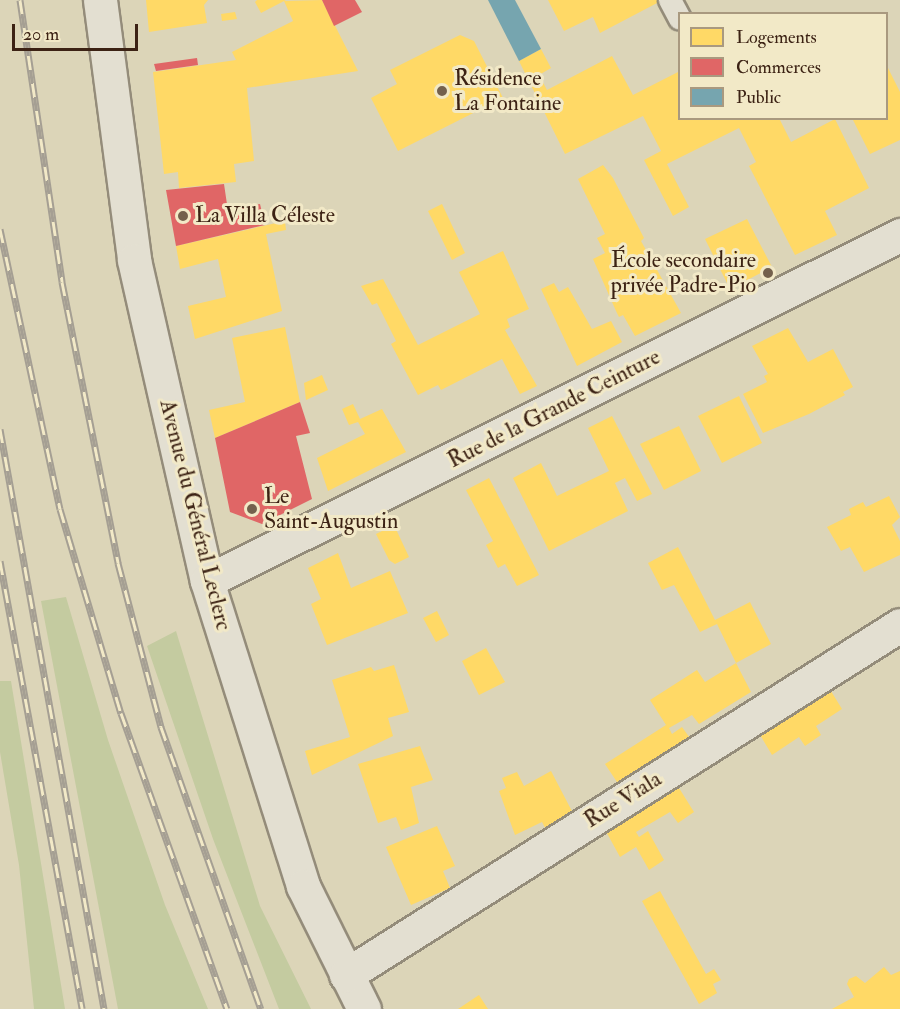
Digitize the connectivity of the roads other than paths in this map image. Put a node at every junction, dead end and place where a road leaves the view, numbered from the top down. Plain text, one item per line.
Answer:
1 (100, 0) edge
2 (670, 0) edge
3 (678, 15) edge
4 (900, 235) edge
5 (207, 581) junction
6 (900, 625) edge
7 (346, 975) junction
8 (363, 1009) edge

1 - 5 street, Avenue du Général Leclerc
2 - 3 lane
4 - 5 street, Rue de la Grande Ceinture
5 - 7 street, Avenue du Général Leclerc
6 - 7 street, Rue Viala
7 - 8 street, Avenue du Général Leclerc

